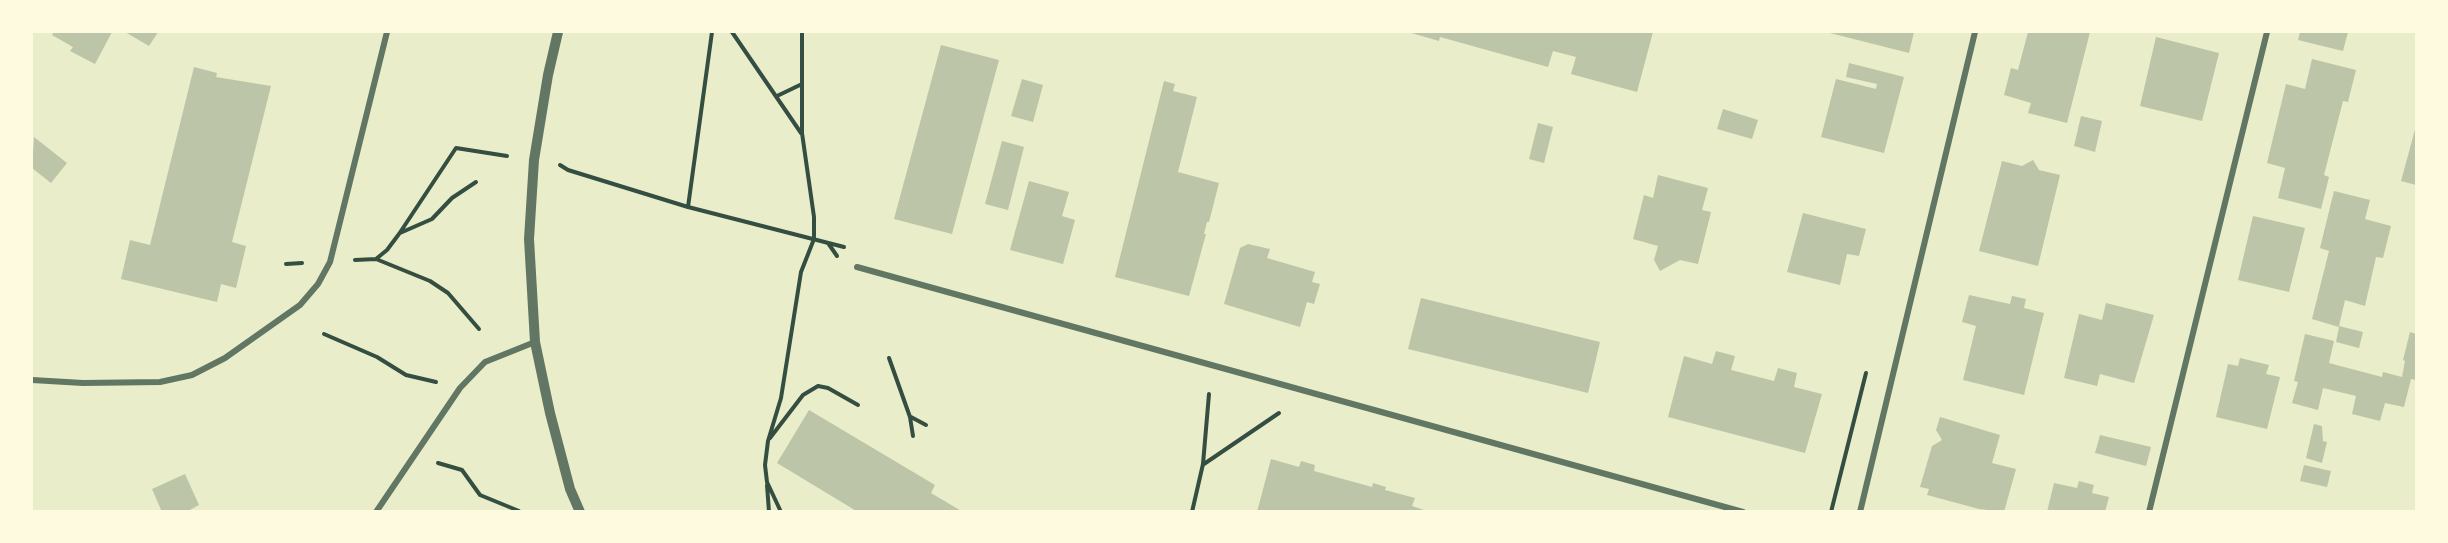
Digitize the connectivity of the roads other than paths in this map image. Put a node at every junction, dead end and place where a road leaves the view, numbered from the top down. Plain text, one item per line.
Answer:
1 (387, 32) edge
2 (558, 32) edge
3 (1975, 32) edge
4 (2267, 32) edge
5 (857, 267) dead end
6 (535, 342) junction
7 (32, 380) edge
8 (376, 512) edge
9 (580, 512) edge
10 (1743, 512) edge
11 (1860, 512) edge
12 (2149, 512) edge

1 - 7 street
2 - 6 street
3 - 11 street
4 - 12 street
5 - 10 street
6 - 8 street
6 - 9 street

